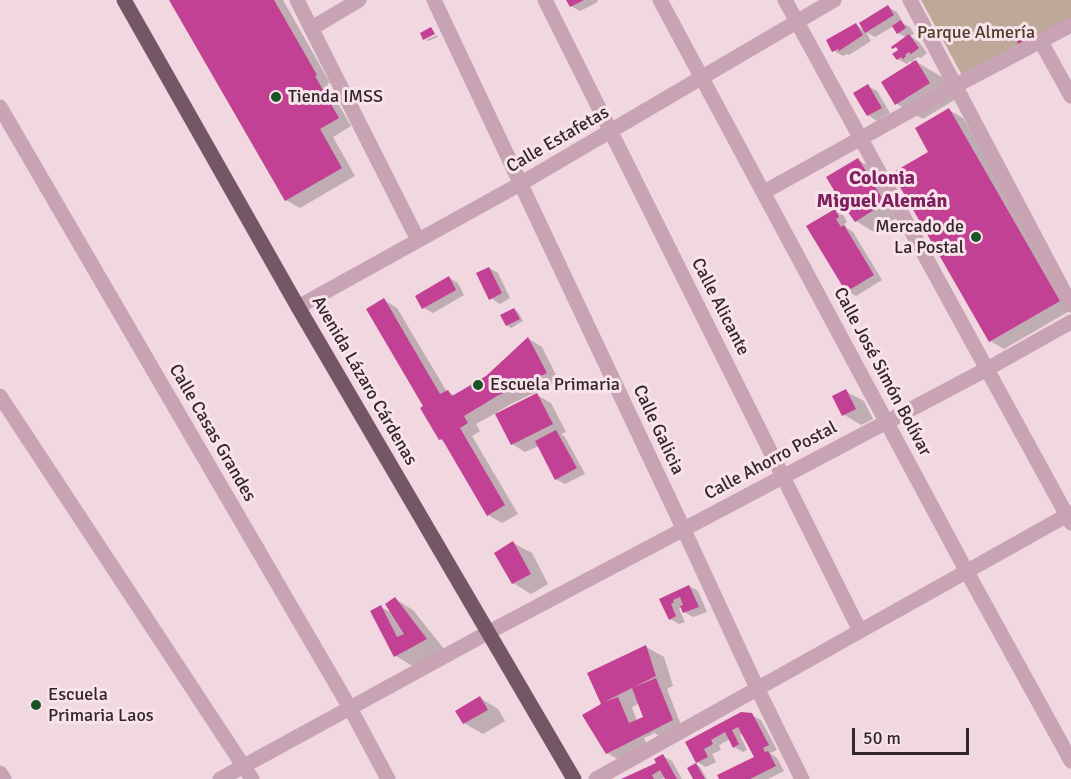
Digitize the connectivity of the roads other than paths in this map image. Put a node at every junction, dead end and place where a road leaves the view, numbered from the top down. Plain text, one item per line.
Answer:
1 (124, 0) edge
2 (297, 0) edge
3 (359, 0) edge
4 (434, 0) edge
5 (545, 0) edge
6 (660, 0) edge
7 (785, 0) edge
8 (834, 0) edge
9 (910, 0) edge
10 (797, 22) junction
11 (1071, 25) edge
12 (312, 28) junction
13 (1041, 42) junction
14 (702, 79) junction
15 (955, 86) junction
16 (1071, 96) edge
17 (0, 107) edge
18 (610, 131) junction
19 (861, 139) junction
20 (520, 184) junction
21 (764, 192) junction
22 (418, 240) junction
23 (1071, 305) edge
24 (298, 307) junction
25 (1071, 322) edge
26 (987, 369) junction
27 (0, 396) edge
28 (886, 422) junction
29 (782, 476) junction
30 (1070, 517) edge
31 (684, 530) junction
32 (967, 572) junction
33 (860, 631) junction
34 (489, 633) junction
35 (757, 688) junction
36 (350, 708) junction
37 (1071, 761) edge
38 (248, 773) edge
39 (0, 774) edge
40 (4, 779) edge
41 (220, 779) edge
42 (388, 779) edge
43 (574, 779) edge
44 (596, 779) edge
45 (802, 779) edge

1 - 24 main road, Avenida Lázaro Cárdenas
2 - 12 street
3 - 12 street
4 - 20 street, Calle Galicia
5 - 18 street, Calle Alicante
6 - 14 street, Calle José Simón Bolívar
7 - 10 street
8 - 10 street, Calle Estafetas
9 - 15 street
10 - 14 street, Calle Estafetas
10 - 19 street
11 - 13 street
12 - 22 street
13 - 15 street
13 - 16 street
14 - 18 street, Calle Estafetas
14 - 21 street, Calle José Simón Bolívar
15 - 19 street
15 - 23 street
17 - 36 street, Calle Casas Grandes
18 - 20 street, Calle Estafetas
18 - 29 street, Calle Alicante
19 - 21 street
19 - 26 street
20 - 22 street, Calle Estafetas
20 - 31 street, Calle Galicia
21 - 28 street, Calle José Simón Bolívar
22 - 24 street, Calle Estafetas
24 - 34 main road, Avenida Lázaro Cárdenas
25 - 26 street, Calle Ahorro Postal
26 - 28 street, Calle Ahorro Postal
26 - 30 street
27 - 38 street
28 - 29 street, Calle Ahorro Postal
28 - 32 street, Calle José Simón Bolívar
29 - 31 street, Calle Ahorro Postal
29 - 33 street, Calle Alicante
30 - 32 street
31 - 34 street, Calle Ahorro Postal
31 - 35 street, Calle Galicia
32 - 33 street
32 - 37 street, Calle José Simón Bolívar
33 - 35 street
34 - 36 street, Calle Ahorro Postal
34 - 43 main road, Avenida Lázaro Cárdenas
35 - 44 street
35 - 45 street, Calle Galicia
36 - 38 street, Calle Ahorro Postal
36 - 42 street, Calle Casas Grandes
38 - 41 street, Calle Ahorro Postal
39 - 40 street

